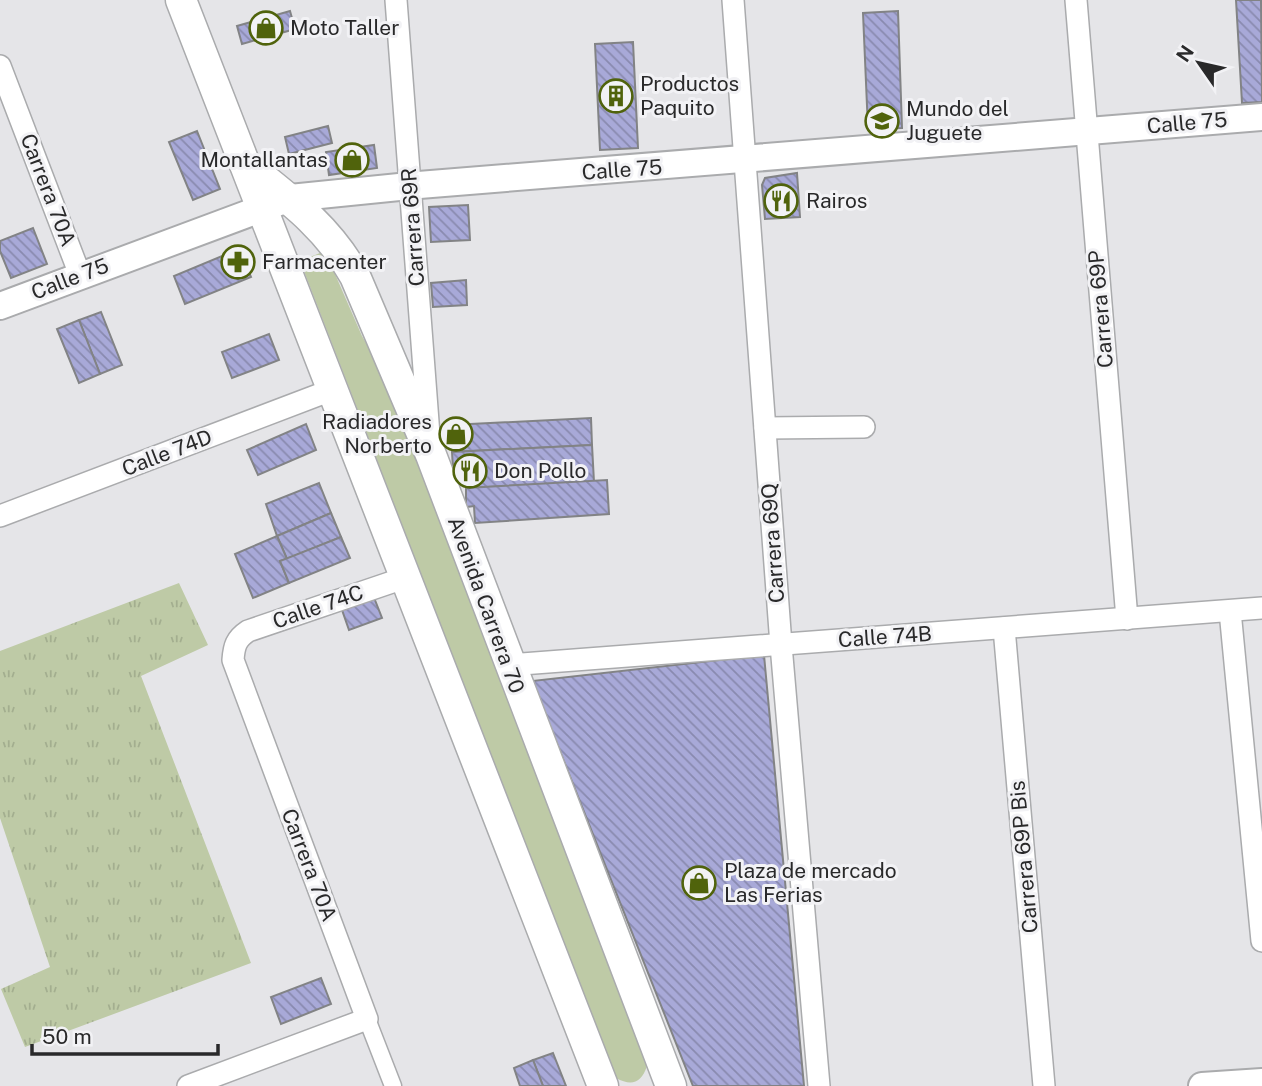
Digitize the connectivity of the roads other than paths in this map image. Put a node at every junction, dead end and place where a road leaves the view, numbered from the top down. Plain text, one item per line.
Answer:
1 (181, 0) edge
2 (396, 0) edge
3 (733, 0) edge
4 (1076, 0) edge
5 (0, 66) edge
6 (1262, 117) edge
7 (1086, 132) junction
8 (745, 161) junction
9 (410, 186) junction
10 (276, 203) junction
11 (80, 275) junction
12 (0, 306) edge
13 (334, 389) junction
14 (864, 427) dead end
15 (765, 428) junction
16 (431, 455) junction
17 (0, 516) edge
18 (404, 578) junction
19 (1262, 608) edge
20 (1230, 611) junction
21 (1127, 619) junction
22 (1004, 628) junction
23 (235, 642) joint
24 (781, 645) junction
25 (508, 665) junction
26 (1262, 940) edge
27 (367, 1019) junction
28 (1262, 1082) edge
29 (188, 1086) edge
30 (393, 1086) edge
31 (603, 1086) edge
32 (671, 1086) edge
33 (818, 1086) edge
34 (1044, 1086) edge
35 (1202, 1086) edge

1 - 10 main road, Avenida Carrera 70
2 - 9 street, Carrera 69R
3 - 8 street, Carrera 69Q
4 - 7 street, Carrera 69P
5 - 11 street, Carrera 70A
6 - 7 street, Calle 75
7 - 8 street, Calle 75
7 - 21 street, Carrera 69P
8 - 9 street, Calle 75
8 - 15 street, Carrera 69Q
9 - 10 street, Calle 75
9 - 16 street, Carrera 69R
10 - 11 street, Calle 75
10 - 13 main road, Avenida Carrera 70
10 - 16 main road, Avenida Carrera 70
11 - 12 street, Calle 75
13 - 17 street, Calle 74D
13 - 18 main road, Avenida Carrera 70
14 - 15 street
15 - 24 street, Carrera 69Q
16 - 25 main road, Avenida Carrera 70
18 - 23 street, Calle 74C
18 - 31 main road, Avenida Carrera 70
19 - 20 street, Calle 74B
20 - 21 street, Calle 74B
20 - 26 street
21 - 22 street, Calle 74B
22 - 24 street, Calle 74B
22 - 34 street, Carrera 69P Bis
23 - 27 street, Carrera 70A
24 - 25 street, Calle 74B
24 - 33 street, Carrera 69Q
25 - 32 main road, Avenida Carrera 70
27 - 29 street
27 - 30 street, Carrera 70A
28 - 35 street

